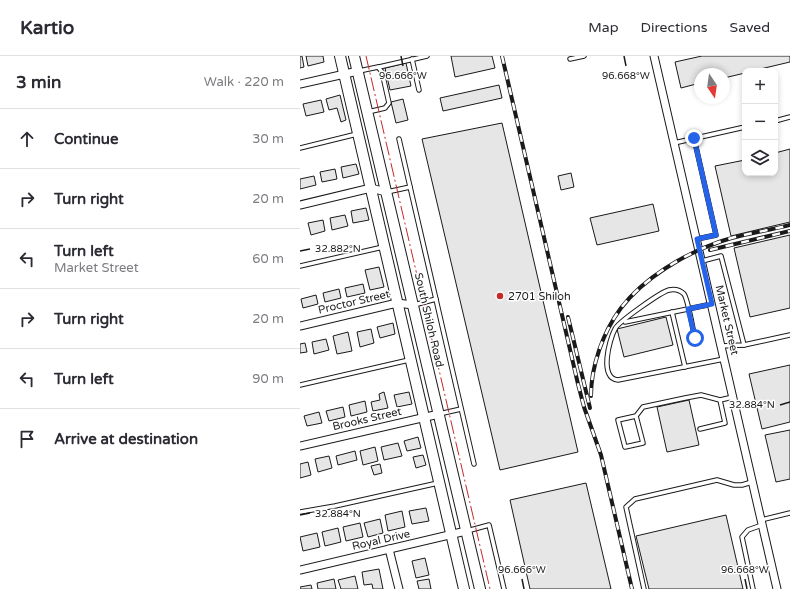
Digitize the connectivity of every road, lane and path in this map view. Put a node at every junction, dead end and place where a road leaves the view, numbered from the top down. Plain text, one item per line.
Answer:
1 (340, 56) edge
2 (354, 56) edge
3 (427, 56) edge
4 (584, 56) edge
5 (654, 56) edge
6 (412, 59) junction
7 (570, 59) dead end
8 (379, 67) junction
9 (358, 71) junction
10 (344, 74) junction
11 (300, 84) edge
12 (419, 90) dead end
13 (367, 112) junction
14 (790, 117) edge
15 (778, 119) edge
16 (742, 128) edge
17 (358, 134) junction
18 (694, 138) junction
19 (399, 140) dead end
20 (674, 143) junction
21 (300, 148) edge
22 (410, 187) junction
23 (371, 188) junction
24 (386, 192) junction
25 (300, 205) edge
26 (697, 239) junction
27 (384, 246) junction
28 (702, 261) junction
29 (300, 266) edge
30 (436, 300) junction
31 (397, 303) junction
32 (712, 304) junction
33 (413, 305) junction
34 (688, 309) junction
35 (672, 312) junction
36 (622, 322) junction
37 (300, 326) edge
38 (790, 335) edge
39 (695, 338) dead end
40 (744, 345) junction
41 (721, 346) junction
42 (724, 359) junction
43 (410, 360) junction
44 (685, 367) junction
45 (300, 385) edge
46 (733, 397) junction
47 (720, 400) junction
48 (461, 409) junction
49 (439, 414) junction
50 (636, 416) junction
51 (424, 418) junction
52 (700, 429) dead end
53 (300, 446) edge
54 (474, 464) dead end
55 (439, 482) junction
56 (752, 482) junction
57 (300, 512) edge
58 (790, 513) edge
59 (762, 522) junction
60 (466, 531) junction
61 (451, 535) junction
62 (389, 549) junction
63 (300, 570) edge
64 (399, 589) edge
65 (464, 589) edge
66 (480, 589) edge
67 (504, 589) edge
68 (644, 589) edge
69 (753, 589) edge
70 (777, 589) edge

1 - 10 main road
2 - 9 main road, South Shiloh Road
3 - 6 lane
4 - 7 lane
5 - 20 street, Market Street
6 - 8 lane
6 - 12 lane
8 - 9 lane
8 - 13 lane
9 - 10 street
9 - 13 main road, South Shiloh Road
10 - 11 street
10 - 17 main road
13 - 24 main road, South Shiloh Road
14 - 15 lane
16 - 18 lane
17 - 21 lane
17 - 23 main road
18 - 20 lane
18 - 26 lane
19 - 22 lane
20 - 26 street, Market Street
22 - 24 lane
22 - 30 lane
23 - 24 street
23 - 25 street
23 - 27 main road
24 - 33 main road, South Shiloh Road
26 - 28 street, Market Street
27 - 29 lane
27 - 31 main road
28 - 32 street, Market Street
28 - 40 lane
30 - 33 lane
30 - 48 lane
31 - 33 street, Proctor Street
31 - 37 street, Proctor Street
31 - 43 main road
32 - 34 lane
32 - 41 street, Market Street
33 - 49 main road, South Shiloh Road
34 - 35 lane
34 - 36 lane
34 - 39 lane
35 - 36 lane
35 - 44 lane
36 - 44 lane
38 - 40 lane
40 - 41 lane
41 - 42 street, Market Street
42 - 44 lane
42 - 46 street, Market Street
43 - 45 lane
43 - 51 main road
46 - 47 lane
46 - 56 street, Market Street
47 - 50 lane
47 - 52 lane
48 - 49 lane
48 - 54 lane
49 - 51 street, Brooks Street
49 - 60 main road, South Shiloh Road
50 - 50 lane
51 - 53 street, Brooks Street
51 - 55 main road
55 - 57 lane
55 - 61 main road
56 - 59 street, Market Street
56 - 68 lane
58 - 59 lane
59 - 69 lane
59 - 70 street, Market Street
60 - 61 street, Royal Drive
60 - 66 main road, South Shiloh Road
60 - 67 lane
61 - 62 street, Royal Drive
61 - 65 main road
62 - 63 street, Royal Drive
62 - 64 street

